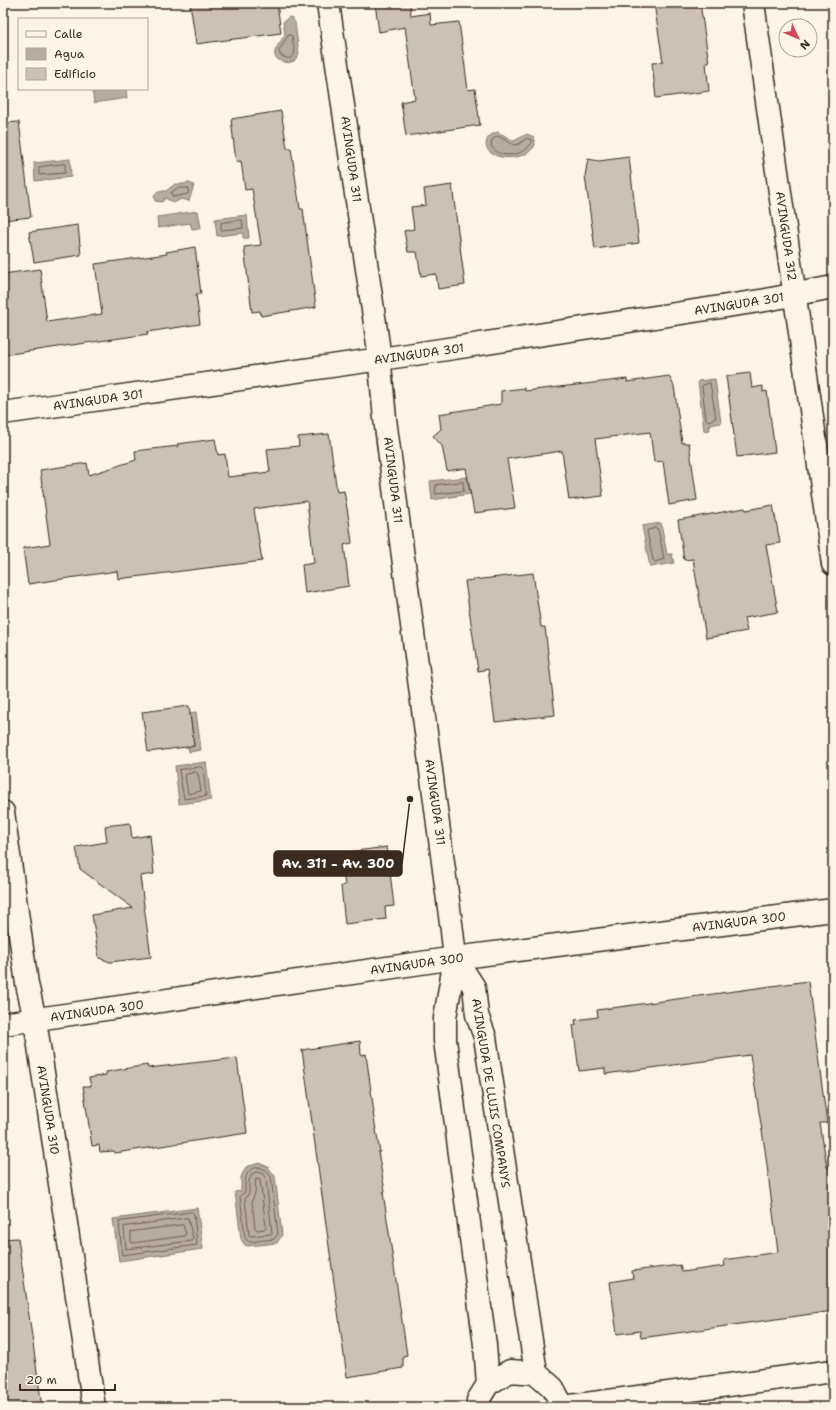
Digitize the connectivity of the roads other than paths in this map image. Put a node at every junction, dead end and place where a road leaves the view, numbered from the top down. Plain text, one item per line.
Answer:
1 (328, 3) edge
2 (753, 3) edge
3 (833, 287) edge
4 (794, 296) junction
5 (379, 359) junction
6 (3, 413) edge
7 (827, 476) edge
8 (833, 564) edge
9 (3, 812) edge
10 (833, 910) edge
11 (455, 958) junction
12 (34, 1020) junction
13 (3, 1024) edge
14 (833, 1371) edge
15 (536, 1373) junction
16 (488, 1384) junction
17 (94, 1407) edge
18 (478, 1407) edge
19 (563, 1407) edge

1 - 5 street, AVINGUDA 311
2 - 4 street, AVINGUDA 312
3 - 4 street, AVINGUDA 301
4 - 5 street, AVINGUDA 301
4 - 7 street, AVINGUDA 312
5 - 6 street, AVINGUDA 301
5 - 11 street, AVINGUDA 311
7 - 8 street, AVINGUDA 312
9 - 12 street, AVINGUDA 310
10 - 11 street, AVINGUDA 300
11 - 12 street, AVINGUDA 300
11 - 15 street, AVINGUDA DE LLUIS COMPANYS
11 - 16 street
12 - 13 street, AVINGUDA 300
12 - 17 street, AVINGUDA 310
14 - 19 street
15 - 16 street
15 - 19 street
16 - 18 street

